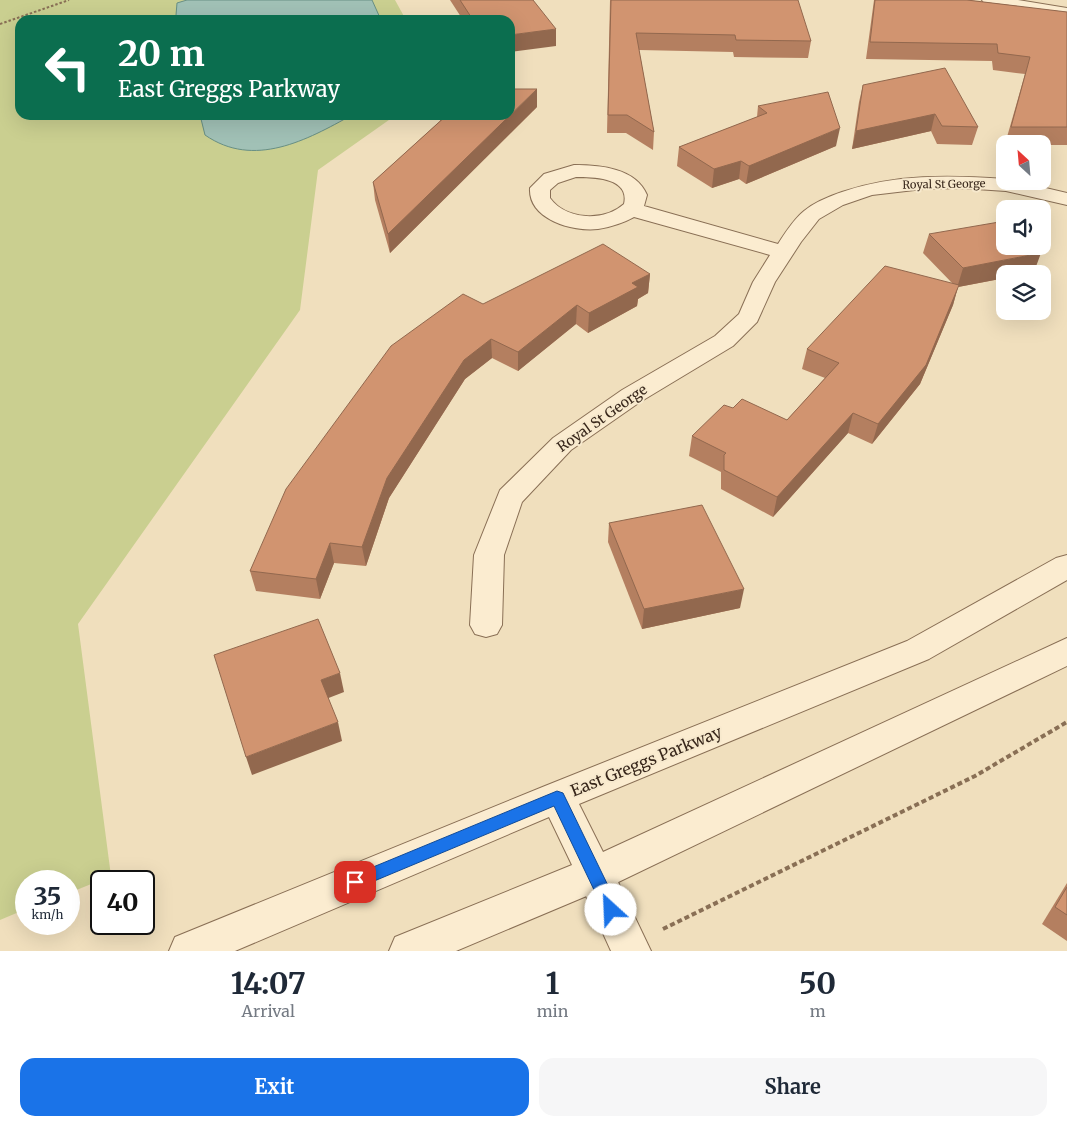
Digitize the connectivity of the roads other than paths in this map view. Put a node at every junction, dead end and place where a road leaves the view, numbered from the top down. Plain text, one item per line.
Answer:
1 (990, 0) edge
2 (1067, 13) edge
3 (1067, 199) edge
4 (630, 209) dead end
5 (784, 252) junction
6 (1067, 566) edge
7 (486, 625) dead end
8 (1067, 650) edge
9 (557, 797) junction
10 (595, 874) junction
11 (189, 951) edge
12 (409, 951) edge
13 (631, 951) edge

1 - 2 street
3 - 5 street, Royal St George
4 - 5 street
5 - 7 street, Royal St George
6 - 9 street, East Greggs Parkway
8 - 10 street
9 - 10 street
9 - 11 street, East Greggs Parkway
10 - 12 street
10 - 13 street

